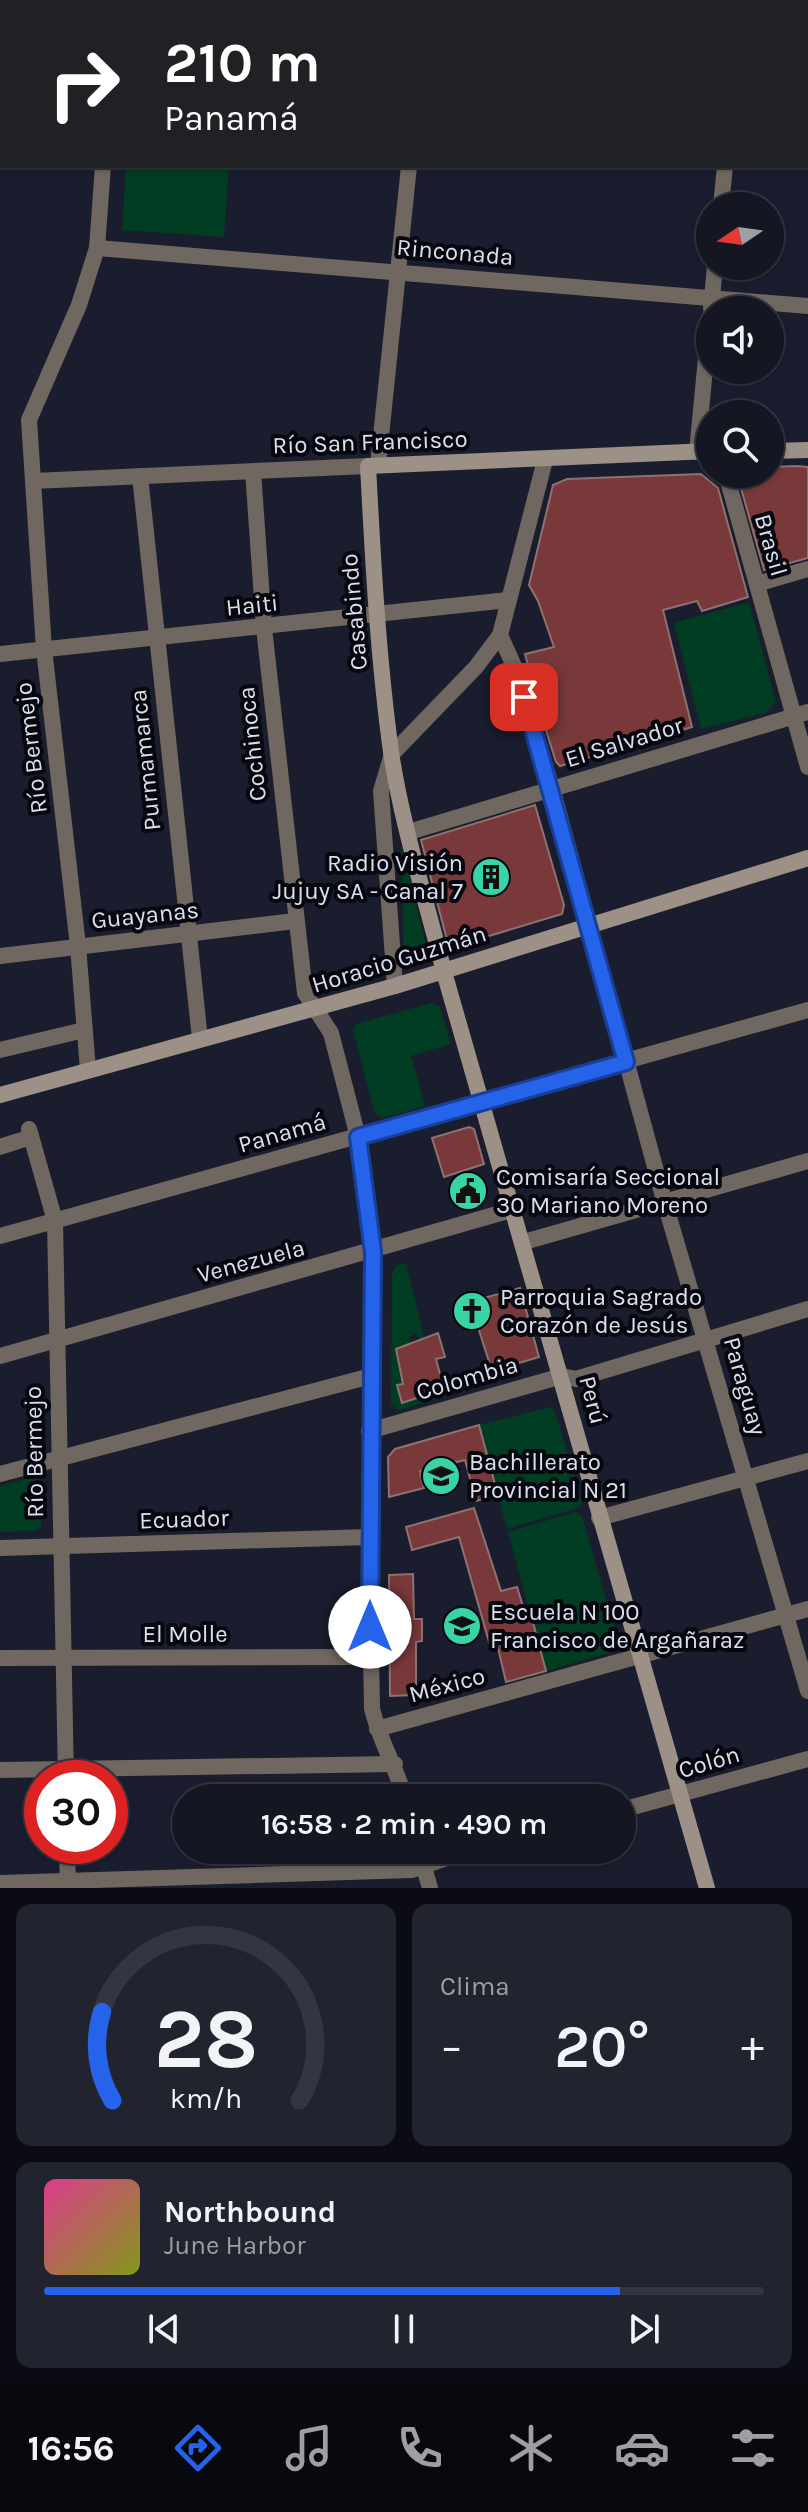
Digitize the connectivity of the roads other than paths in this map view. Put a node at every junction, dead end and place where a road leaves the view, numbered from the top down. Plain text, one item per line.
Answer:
1 (103, 168) edge
2 (409, 168) edge
3 (725, 168) edge
4 (722, 192) edge
5 (97, 248) junction
6 (400, 271) junction
7 (696, 302) edge
8 (784, 306) edge
9 (808, 306) edge
10 (808, 450) edge
11 (784, 451) edge
12 (696, 452) edge
13 (545, 460) junction
14 (373, 465) junction
15 (253, 471) junction
16 (140, 476) junction
17 (33, 481) junction
18 (730, 488) edge
19 (808, 569) edge
20 (757, 584) junction
21 (508, 600) junction
22 (377, 615) junction
23 (264, 628) junction
24 (500, 635) junction
25 (156, 640) junction
26 (44, 649) junction
27 (0, 654) edge
28 (801, 714) edge
29 (392, 754) junction
30 (808, 767) edge
31 (552, 788) junction
32 (409, 832) junction
33 (808, 858) edge
34 (295, 921) junction
35 (589, 925) junction
36 (188, 935) junction
37 (78, 946) junction
38 (0, 956) edge
39 (444, 972) junction
40 (395, 986) junction
41 (314, 1010) junction
42 (808, 1010) edge
43 (84, 1030) junction
44 (200, 1039) junction
45 (0, 1050) edge
46 (626, 1062) junction
47 (88, 1070) junction
48 (0, 1095) edge
49 (483, 1103) junction
50 (358, 1137) junction
51 (0, 1147) edge
52 (808, 1161) edge
53 (664, 1200) junction
54 (515, 1209) junction
55 (55, 1221) junction
56 (0, 1236) edge
57 (524, 1242) junction
58 (373, 1252) junction
59 (808, 1309) edge
60 (57, 1339) junction
61 (706, 1340) junction
62 (0, 1356) edge
63 (371, 1376) junction
64 (562, 1376) junction
65 (369, 1431) junction
66 (58, 1458) junction
67 (808, 1461) edge
68 (0, 1474) edge
69 (747, 1479) junction
70 (599, 1518) junction
71 (369, 1537) junction
72 (60, 1546) junction
73 (0, 1548) edge
74 (808, 1609) edge
75 (785, 1617) junction
76 (370, 1657) junction
77 (641, 1657) junction
78 (0, 1658) edge
79 (64, 1658) junction
80 (808, 1691) edge
81 (377, 1729) junction
82 (808, 1759) edge
83 (66, 1760) edge
84 (395, 1764) junction
85 (0, 1770) edge
86 (24, 1771) edge
87 (128, 1772) edge
88 (401, 1784) edge
89 (681, 1795) junction
90 (636, 1806) edge
91 (67, 1864) edge
92 (416, 1864) edge
93 (423, 1864) edge
94 (0, 1883) edge
95 (182, 1884) edge
96 (68, 1885) edge
97 (430, 1888) edge
98 (707, 1888) edge

1 - 5 street
2 - 6 street
3 - 4 street
5 - 6 street, Rinconada
5 - 17 street, Río Bermejo
6 - 7 street, Rinconada
6 - 14 street
8 - 9 street, Rinconada
10 - 11 main road
12 - 13 main road, Río San Francisco
13 - 14 main road, Río San Francisco
13 - 21 street
14 - 15 street, Río San Francisco
14 - 22 main road, Casabindo
15 - 16 street, Río San Francisco
15 - 23 street, Cochinoca
16 - 17 street, Río San Francisco
16 - 25 street, Purmamarca
17 - 26 street, Río Bermejo
18 - 20 street, Brasil
19 - 20 street
20 - 28 street, Brasil
21 - 22 street, Haiti
21 - 24 street
22 - 23 street, Haiti
22 - 29 main road, Casabindo
23 - 25 street, Haiti
23 - 34 street, Cochinoca
24 - 29 street
24 - 31 street, Paraguay
25 - 26 street, Haiti
25 - 36 street, Purmamarca
26 - 27 street, Haiti
26 - 37 street, Río Bermejo
28 - 30 street, Brasil
28 - 31 street, El Salvador
29 - 32 main road, Casabindo
29 - 40 street, Casabindo
31 - 32 street, El Salvador
31 - 35 street, Paraguay
32 - 39 main road, Casabindo
33 - 35 main road, Horacio Guzmán
34 - 36 street, Guayanas
34 - 41 street, Cochinoca
35 - 39 main road, Horacio Guzmán
35 - 46 street, Paraguay
36 - 37 street, Guayanas
36 - 44 street, Purmamarca
37 - 38 street, Guayanas
37 - 43 street, Río Bermejo
39 - 40 main road, Horacio Guzmán
39 - 49 main road, Perú
40 - 41 main road, Horacio Guzmán
41 - 44 main road, Horacio Guzmán
41 - 50 street, Cochinoca
42 - 46 street, Panamá
43 - 45 street
43 - 47 street, Río Bermejo
44 - 47 main road, Horacio Guzmán
46 - 49 street, Panamá
46 - 53 street, Paraguay
47 - 48 main road, Horacio Guzmán
49 - 50 street, Panamá
49 - 54 main road, Perú
50 - 55 street, Panamá
50 - 58 street, Cochinoca
51 - 55 street, Río Bermejo
52 - 53 street
53 - 57 street
53 - 61 street, Paraguay
54 - 57 main road, Perú
54 - 58 street, Venezuela
55 - 56 street, Panamá
55 - 60 street, Río Bermejo
57 - 64 main road, Perú
58 - 60 street, Venezuela
58 - 63 street, Cochinoca
59 - 61 street, Colombia
60 - 62 street, Venezuela
60 - 66 street, Río Bermejo
61 - 64 street, Colombia
61 - 69 street, Paraguay
63 - 65 street, Cochinoca
63 - 66 street
64 - 65 street, Colombia
64 - 70 main road, Perú
65 - 71 street, Cochinoca
66 - 68 street
66 - 72 street, Río Bermejo
67 - 69 street
69 - 70 street
69 - 75 street, Paraguay
70 - 77 main road, Perú
71 - 72 street, Ecuador
71 - 76 street, Cochinoca
72 - 73 street, Ecuador
72 - 79 street, Río Bermejo
74 - 75 street, México
75 - 77 street, México
75 - 80 street, Paraguay
76 - 79 street, El Molle
76 - 81 street, Cochinoca
77 - 81 street, México
77 - 89 main road, Perú
78 - 79 street, El Molle
79 - 83 street, Río Bermejo
81 - 84 street
82 - 89 street, Colón
84 - 87 street
84 - 88 street
85 - 86 street
89 - 90 street, Colón
89 - 98 main road, Perú
91 - 96 street
92 - 95 street
93 - 97 street
94 - 96 street
95 - 96 street

